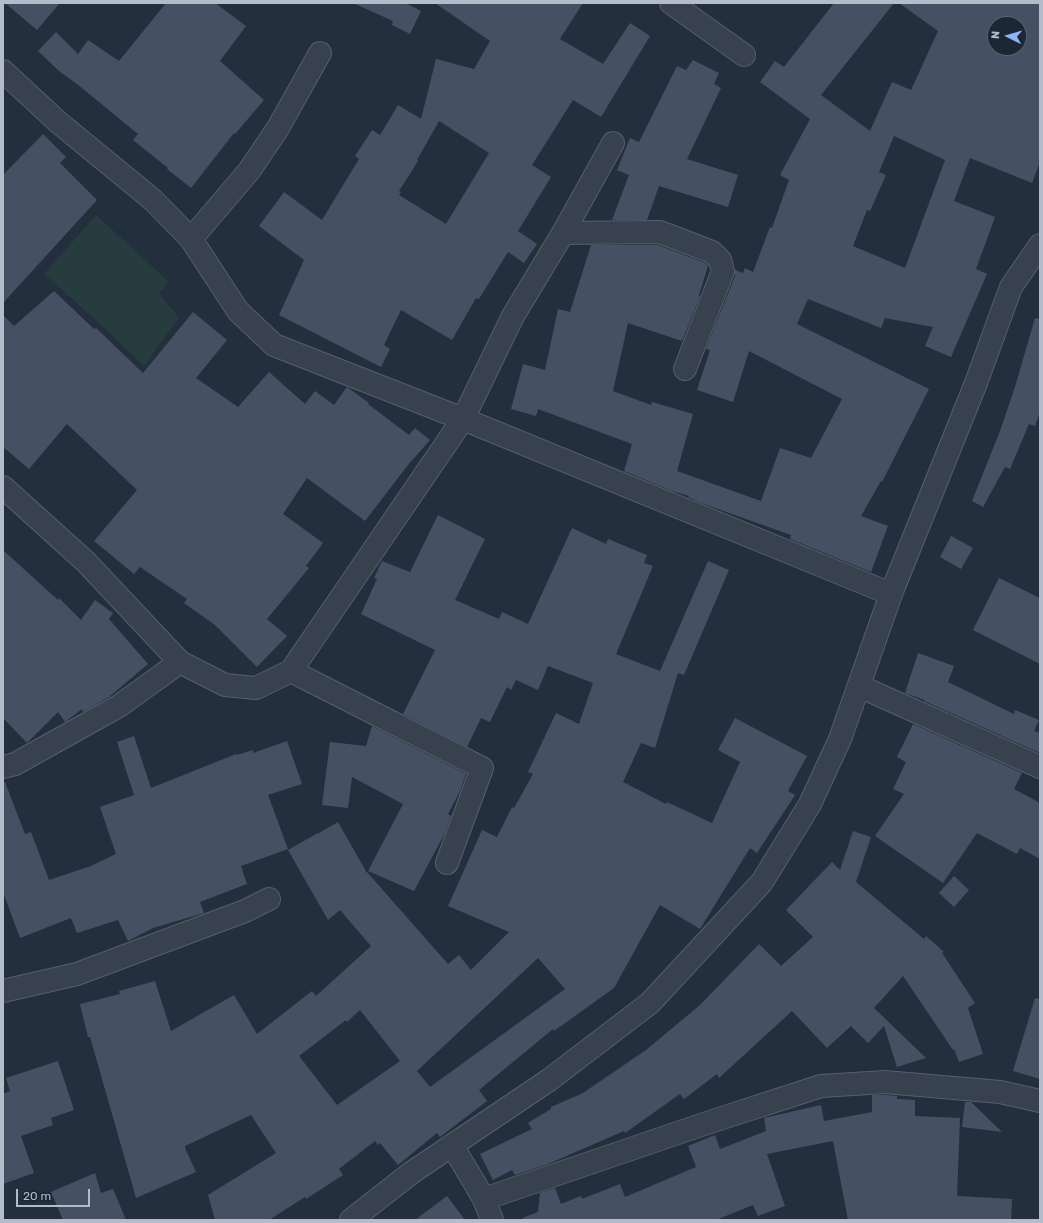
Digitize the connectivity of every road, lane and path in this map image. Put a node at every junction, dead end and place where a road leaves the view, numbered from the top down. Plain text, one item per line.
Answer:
1 (672, 3) edge
2 (320, 53) dead end
3 (744, 55) dead end
4 (3, 72) edge
5 (613, 143) dead end
6 (562, 233) junction
7 (191, 239) junction
8 (1040, 245) edge
9 (685, 368) dead end
10 (463, 419) junction
11 (3, 487) edge
12 (891, 594) junction
13 (180, 662) junction
14 (290, 672) junction
15 (859, 686) junction
16 (3, 767) edge
17 (1040, 767) edge
18 (447, 864) dead end
19 (268, 899) dead end
20 (3, 991) edge
21 (1040, 1101) edge
22 (452, 1145) junction
23 (484, 1199) junction
24 (351, 1220) edge
25 (492, 1220) edge

1 - 3 street
2 - 7 street
4 - 7 street
5 - 6 street
6 - 9 street
6 - 10 street
7 - 10 street
8 - 12 street
10 - 12 street
10 - 14 street
11 - 13 street
12 - 15 street
13 - 14 street
13 - 16 street
14 - 18 street
15 - 17 street
15 - 22 street
19 - 20 street
21 - 23 street
22 - 23 street
22 - 24 street
23 - 25 street

